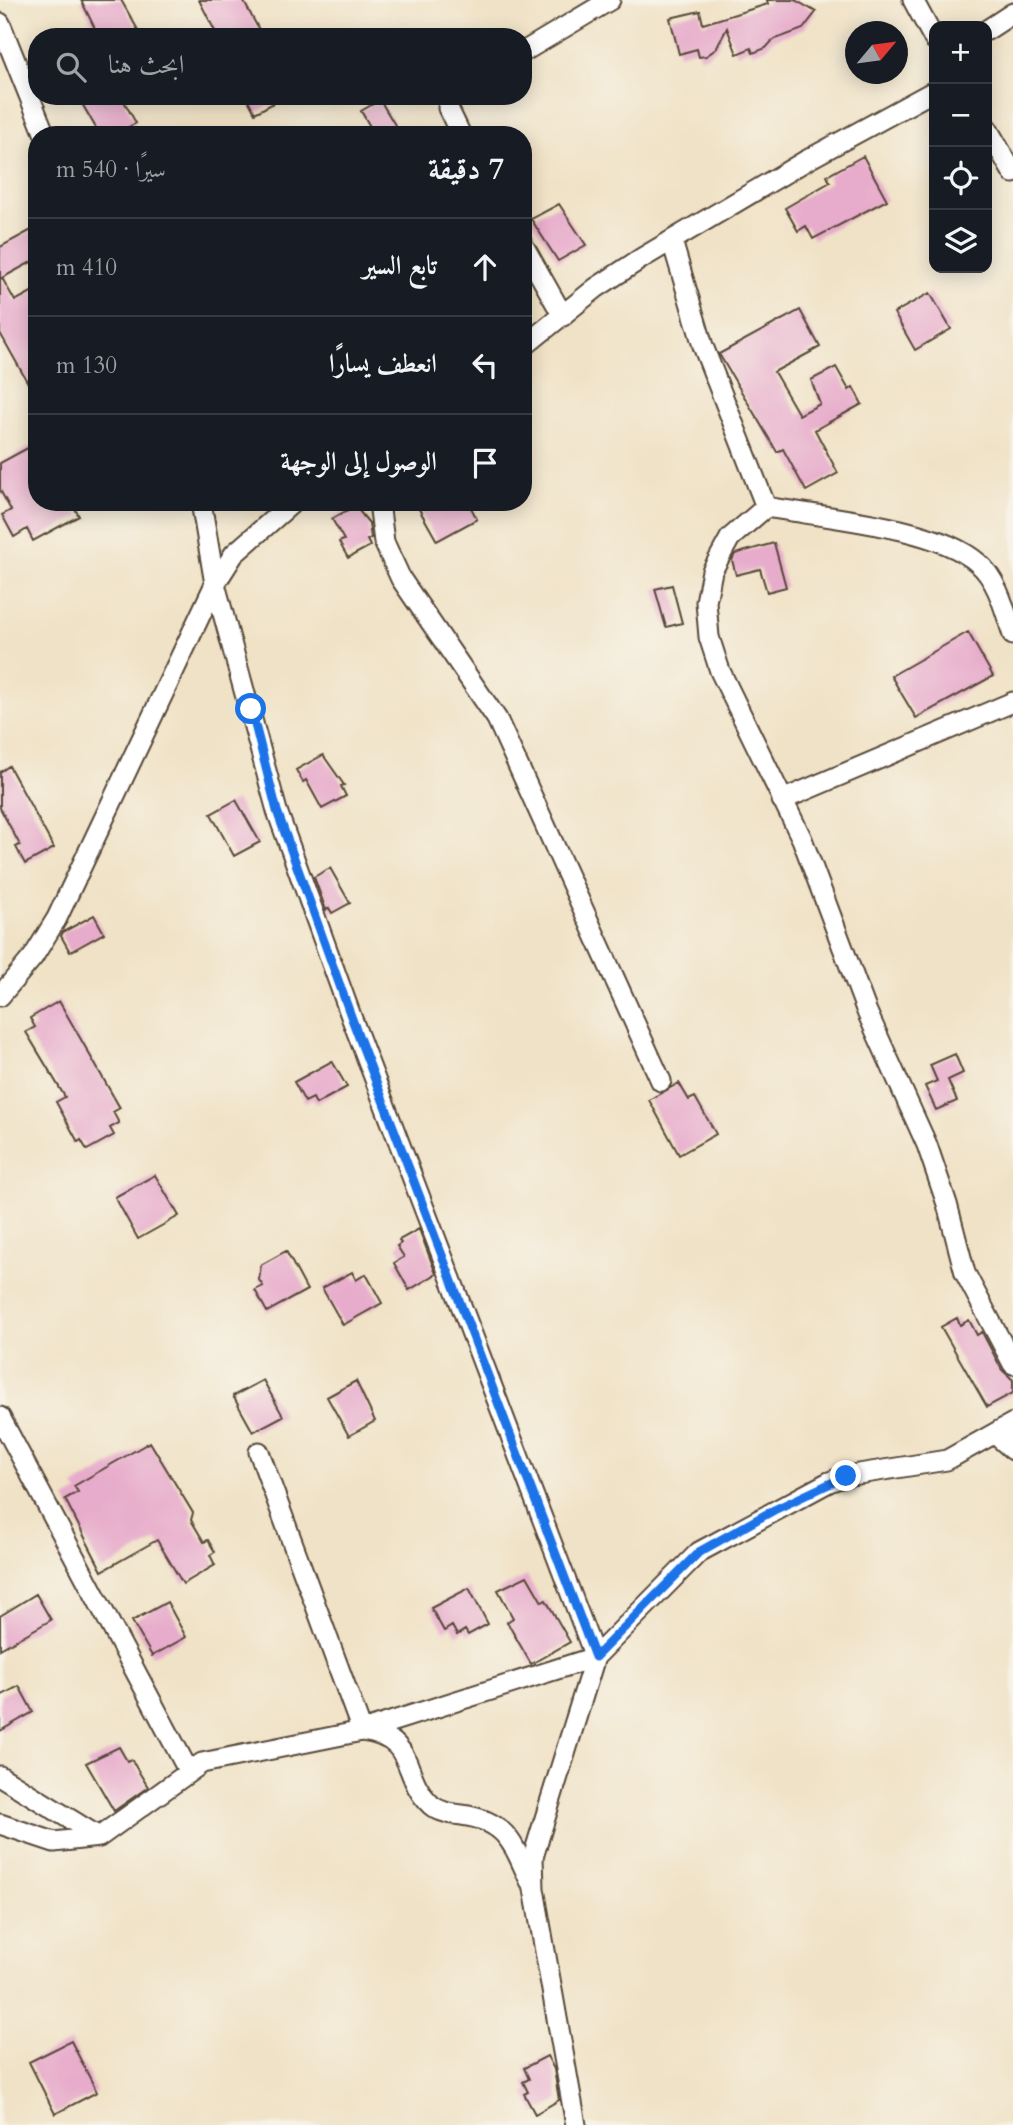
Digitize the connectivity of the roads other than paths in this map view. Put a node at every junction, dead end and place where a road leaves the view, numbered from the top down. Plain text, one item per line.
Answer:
1 (610, 0) edge
2 (913, 0) edge
3 (1013, 13) edge
4 (0, 23) edge
5 (992, 27) edge
6 (929, 30) edge
7 (532, 47) edge
8 (28, 93) edge
9 (929, 94) edge
10 (33, 105) edge
11 (449, 105) edge
12 (41, 126) edge
13 (457, 126) edge
14 (992, 137) edge
15 (1013, 173) edge
16 (672, 241) junction
17 (532, 261) edge
18 (563, 316) junction
19 (532, 340) edge
20 (766, 507) junction
21 (203, 511) edge
22 (283, 511) edge
23 (380, 511) edge
24 (215, 584) junction
25 (1013, 635) edge
26 (1013, 702) edge
27 (782, 800) junction
28 (0, 996) edge
29 (662, 1081) dead end
30 (1013, 1364) edge
31 (0, 1417) edge
32 (1013, 1423) edge
33 (995, 1434) junction
34 (1013, 1450) edge
35 (259, 1452) dead end
36 (595, 1657) junction
37 (362, 1731) junction
38 (189, 1772) junction
39 (0, 1776) edge
40 (0, 1824) edge
41 (99, 1837) junction
42 (534, 1889) junction
43 (576, 2125) edge

1 - 7 street
2 - 6 street
3 - 5 street
4 - 8 street
9 - 16 street
10 - 12 street
11 - 13 street
14 - 15 street
16 - 18 street
16 - 20 street
17 - 18 street
18 - 19 street
20 - 25 street
20 - 27 street
21 - 24 street
22 - 24 street
23 - 29 street
24 - 28 street
24 - 36 street
26 - 27 street
27 - 30 street
31 - 38 street
32 - 33 street
33 - 34 street
33 - 36 street
35 - 37 street
36 - 37 street
36 - 42 street
37 - 38 street
37 - 42 street
38 - 41 street
39 - 41 street
40 - 41 street
42 - 43 street

